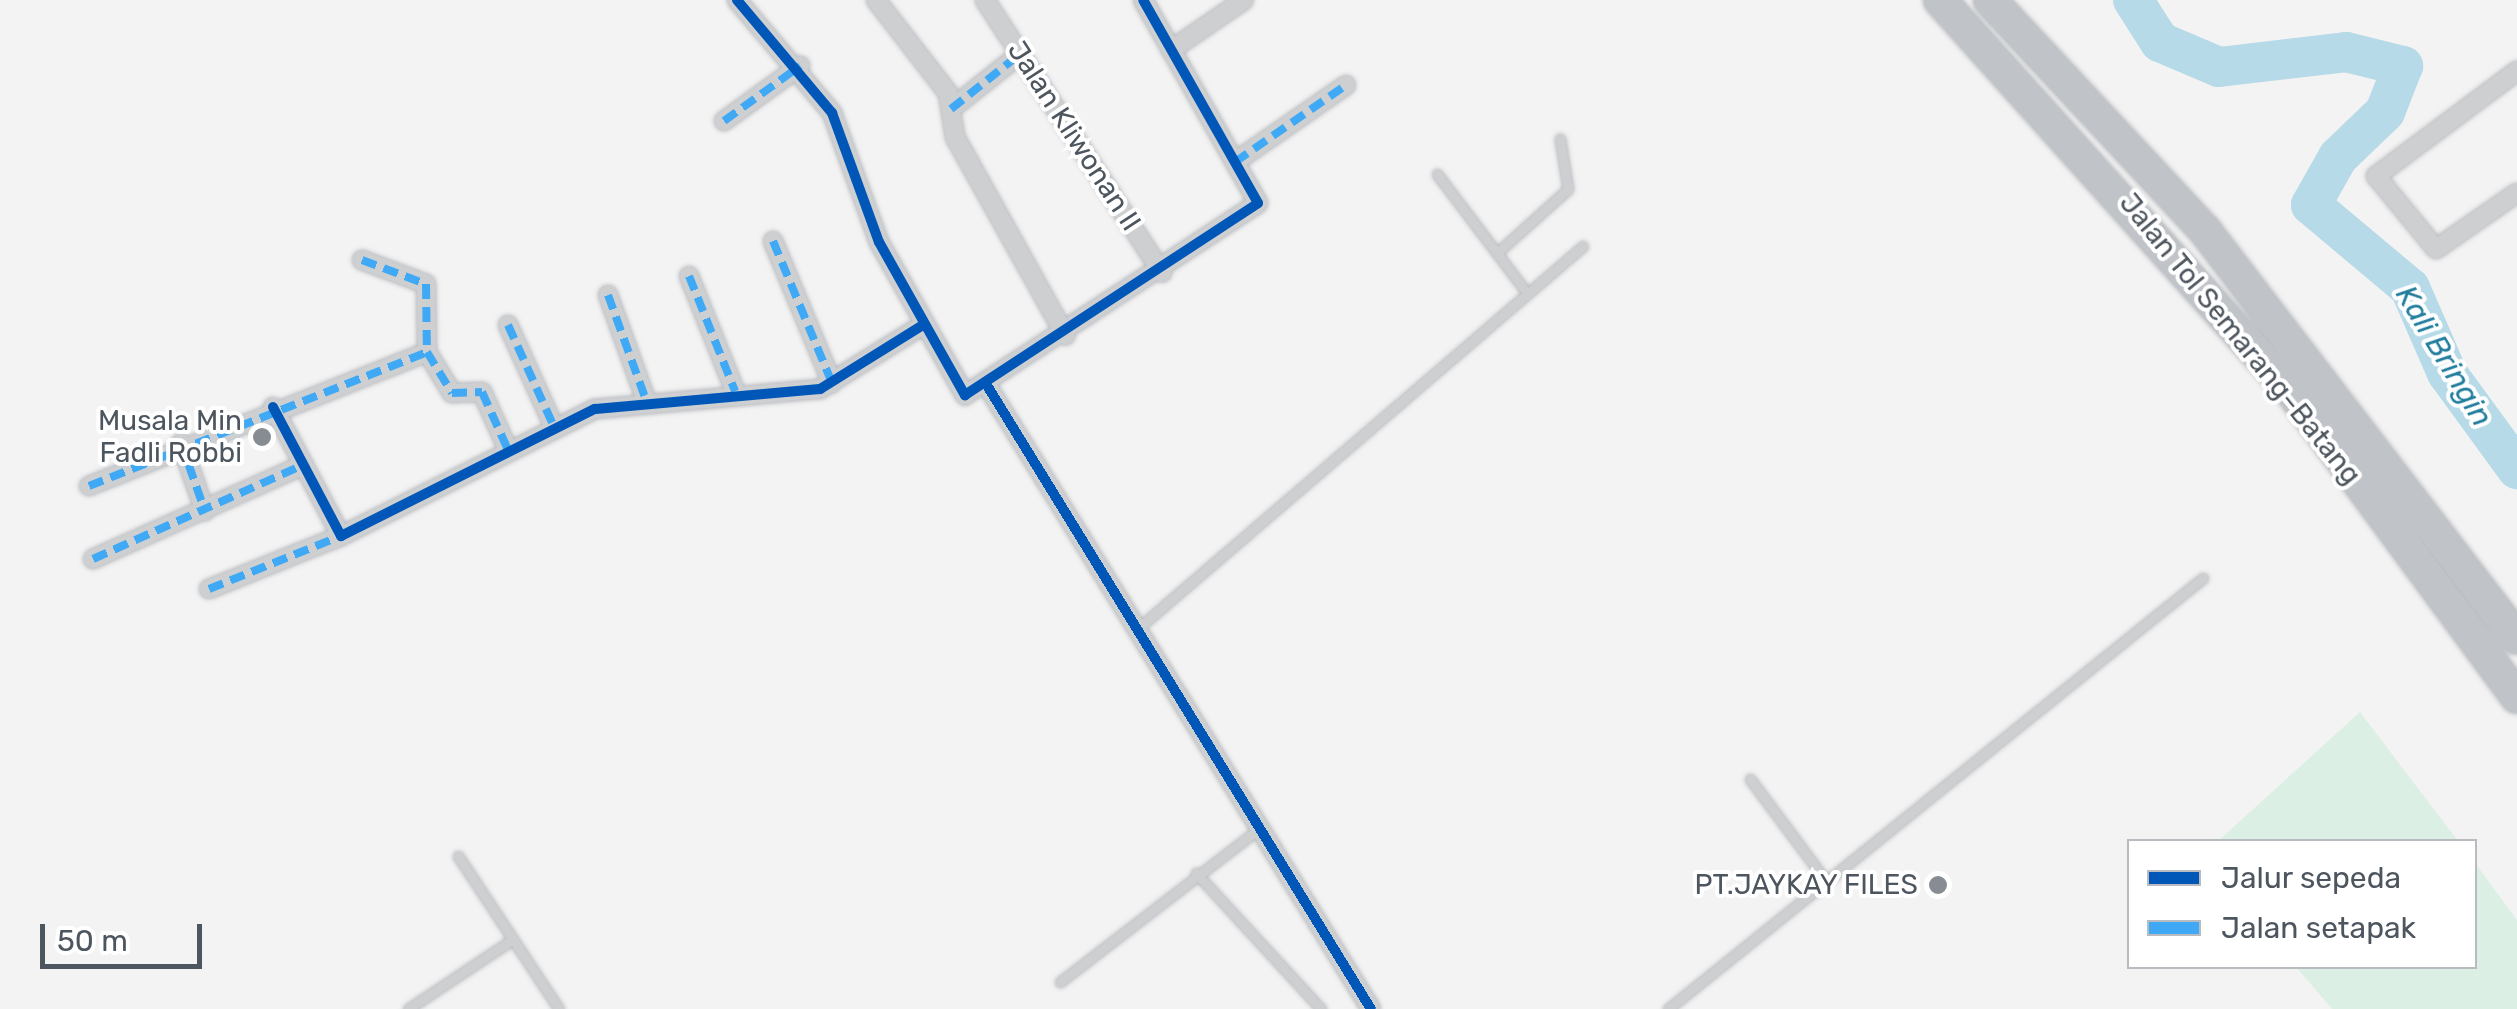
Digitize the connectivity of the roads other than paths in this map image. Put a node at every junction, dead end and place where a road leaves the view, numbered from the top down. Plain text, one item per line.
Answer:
1 (737, 0) edge
2 (876, 0) edge
3 (985, 0) edge
4 (1142, 0) edge
5 (1244, 0) edge
6 (1940, 0) edge
7 (1990, 0) edge
8 (1170, 50) junction
9 (1020, 54) junction
10 (800, 66) junction
11 (2517, 71) edge
12 (1346, 85) dead end
13 (950, 109) junction
14 (724, 121) dead end
15 (1560, 139) dead end
16 (1235, 162) junction
17 (1437, 174) dead end
18 (2517, 193) edge
19 (773, 241) dead end
20 (1583, 246) dead end
21 (1498, 252) junction
22 (362, 260) dead end
23 (1162, 273) junction
24 (688, 276) dead end
25 (1527, 293) junction
26 (608, 294) dead end
27 (508, 325) dead end
28 (922, 325) junction
29 (1065, 335) junction
30 (427, 352) junction
31 (832, 384) junction
32 (988, 387) junction
33 (735, 391) junction
34 (646, 400) junction
35 (273, 407) junction
36 (556, 429) junction
37 (180, 443) junction
38 (509, 452) junction
39 (299, 467) junction
40 (89, 486) dead end
41 (206, 510) junction
42 (340, 536) junction
43 (93, 558) dead end
44 (2203, 578) dead end
45 (210, 589) dead end
46 (1134, 632) junction
47 (2517, 638) edge
48 (2517, 697) edge
49 (1750, 779) dead end
50 (1256, 831) junction
51 (458, 856) dead end
52 (1196, 873) junction
53 (1826, 880) junction
54 (512, 940) junction
55 (1060, 982) dead end
56 (408, 1009) edge
57 (558, 1009) edge
58 (1321, 1009) edge
59 (1371, 1009) edge
60 (1668, 1009) edge

1 - 10 street
2 - 13 street
3 - 9 street, Jalan Kliwonan II
4 - 8 street
5 - 8 street
6 - 48 highway, Jalan Tol Semarang–Batang
7 - 47 highway, Jalan Tol Semarang–Batang
8 - 16 street
9 - 13 street
9 - 23 street, Jalan Kliwonan II
10 - 14 street
10 - 28 street
11 - 18 street
12 - 16 street
13 - 29 street
15 - 21 lane
16 - 23 street
17 - 21 lane
19 - 31 street
20 - 25 lane
21 - 25 lane
22 - 30 street
23 - 29 street
24 - 33 street
25 - 46 lane
26 - 34 street
27 - 36 street
28 - 31 street
28 - 32 street
29 - 32 street
30 - 35 street
30 - 38 street
31 - 33 street
32 - 46 street
33 - 34 street
34 - 36 street
35 - 37 street
35 - 39 street
36 - 38 street
37 - 40 street
37 - 41 street
38 - 42 street
39 - 41 street
39 - 42 street
41 - 43 street
42 - 45 street
44 - 53 lane
46 - 50 street
49 - 53 lane
50 - 52 lane
50 - 59 street
51 - 54 lane
52 - 55 lane
52 - 58 lane
53 - 60 lane
54 - 56 lane
54 - 57 lane

